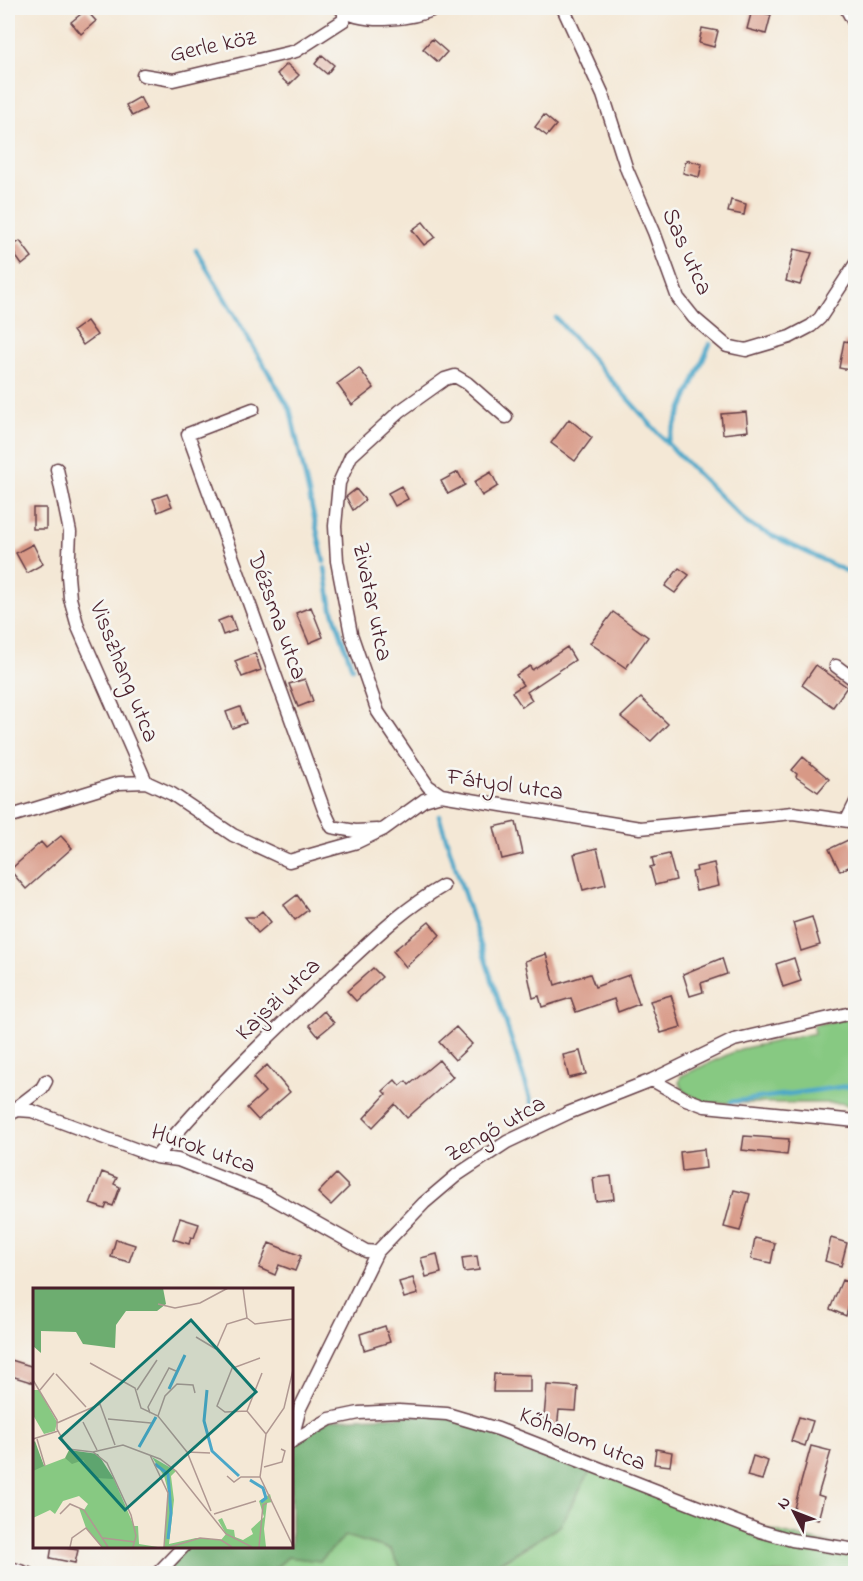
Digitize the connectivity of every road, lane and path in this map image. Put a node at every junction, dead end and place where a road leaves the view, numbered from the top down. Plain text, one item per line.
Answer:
1 (437, 8) edge
2 (846, 8) edge
3 (342, 9) edge
4 (567, 9) edge
5 (855, 26) edge
6 (144, 75) dead end
7 (855, 263) edge
8 (253, 409) dead end
9 (506, 417) dead end
10 (57, 469) dead end
11 (836, 666) dead end
12 (855, 681) edge
13 (146, 782) junction
14 (441, 795) junction
15 (855, 802) edge
16 (8, 817) edge
17 (851, 821) edge
18 (384, 829) junction
19 (443, 886) dead end
20 (855, 1012) edge
21 (46, 1080) dead end
22 (652, 1080) junction
23 (9, 1113) edge
24 (855, 1121) edge
25 (156, 1157) junction
26 (377, 1252) junction
27 (295, 1407) edge
28 (292, 1442) edge
29 (182, 1548) edge
30 (855, 1550) edge
31 (8, 1567) edge
32 (29, 1574) edge
33 (157, 1574) edge

1 - 3 street
2 - 5 street
3 - 6 street, Gerle köz
4 - 7 street, Sas utca
8 - 18 street, Dézsma utca
9 - 14 street, Zivatar utca
10 - 13 street, Visszhang utca
11 - 12 street
13 - 16 street, Fátyol utca
13 - 18 street, Fátyol utca
14 - 17 street, Fátyol utca
14 - 18 street, Fátyol utca
15 - 17 street
19 - 25 street, Kajszi utca
20 - 22 street, Zengő utca
21 - 23 street
22 - 24 street
22 - 26 street, Zengő utca
23 - 25 street, Hurok utca
25 - 26 street, Hurok utca
26 - 27 street, Zengő utca
27 - 28 street, Zengő utca
28 - 30 street, Kőhalom utca
29 - 33 street
31 - 32 street

